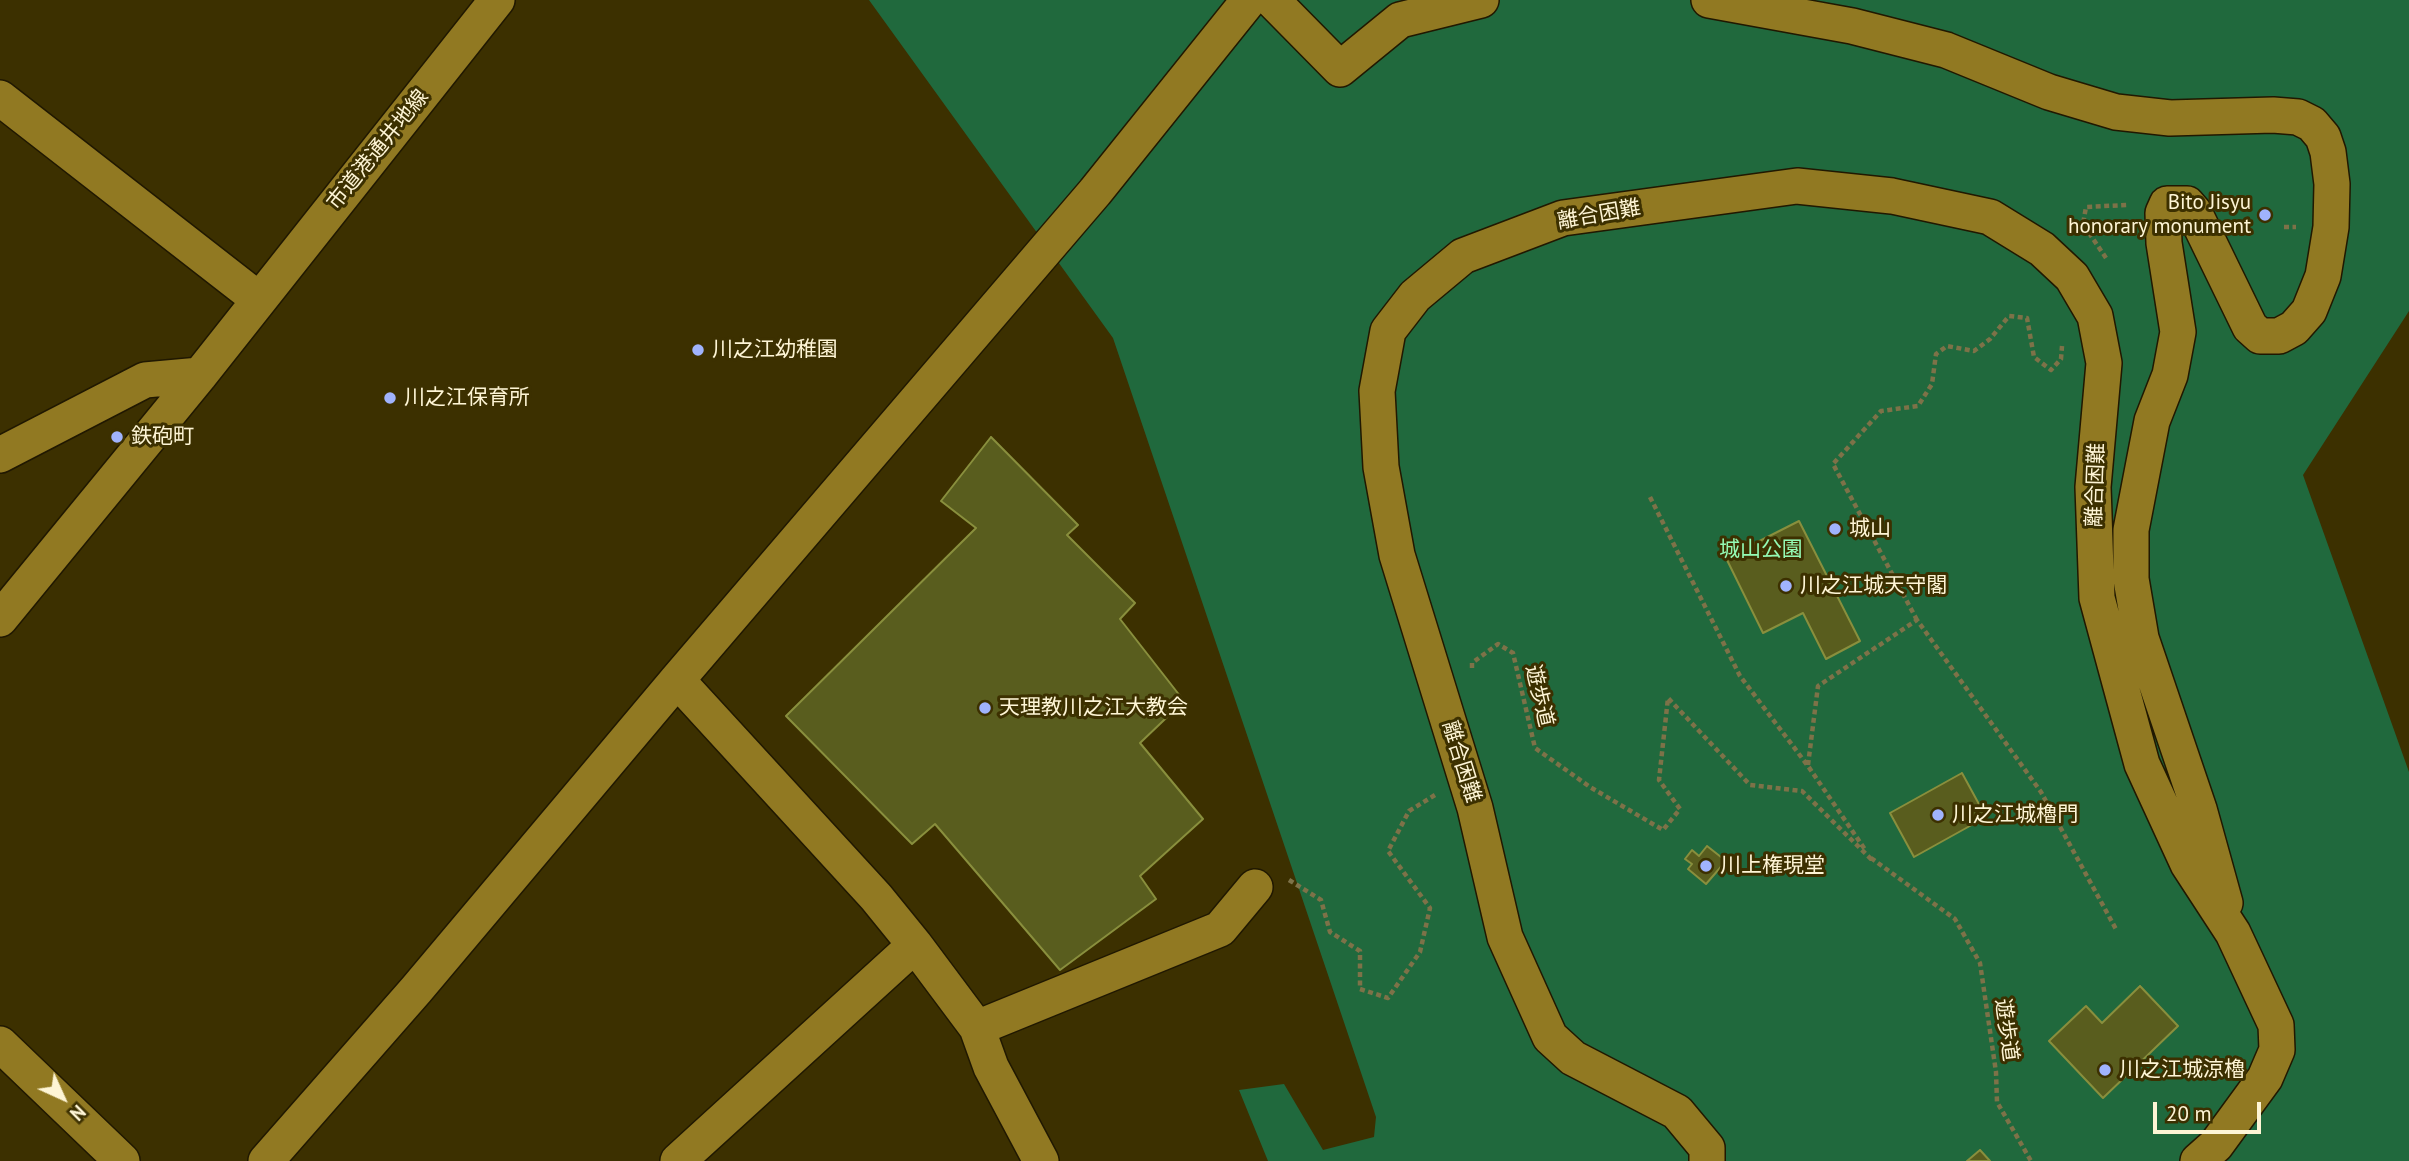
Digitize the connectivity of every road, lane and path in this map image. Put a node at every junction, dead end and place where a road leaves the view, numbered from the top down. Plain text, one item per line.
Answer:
1 (497, 0) edge
2 (1249, 0) edge
3 (1272, 0) edge
4 (1481, 0) edge
5 (1709, 0) edge
6 (0, 98) edge
7 (2167, 204) junction
8 (2108, 263) dead end
9 (258, 299) junction
10 (2063, 336) dead end
11 (200, 374) junction
12 (0, 455) edge
13 (1650, 497) dead end
14 (0, 619) edge
15 (1917, 620) junction
16 (1472, 676) dead end
17 (677, 680) junction
18 (1808, 766) junction
19 (1475, 808) junction
20 (1872, 860) junction
21 (1255, 887) joint
22 (2117, 931) dead end
23 (2233, 933) junction
24 (915, 945) junction
25 (977, 1028) junction
26 (0, 1044) edge
27 (122, 1161) edge
28 (266, 1161) edge
29 (678, 1161) edge
30 (1041, 1161) edge
31 (1707, 1161) edge
32 (2031, 1161) edge
33 (2198, 1161) edge

1 - 9 street, 市道港通井地線
2 - 17 street
3 - 4 street
5 - 7 street
6 - 9 street
7 - 8 path
7 - 23 street
9 - 11 street, 市道港通井地線
10 - 15 path
11 - 12 street
11 - 14 street
13 - 18 path, 遊歩道
15 - 18 path
15 - 22 path
16 - 20 path, 遊歩道
17 - 24 street
17 - 28 street
18 - 20 path, 遊歩道
19 - 21 path
19 - 23 street, 離合困難
19 - 31 street, 離合困難
20 - 32 path, 遊歩道
21 - 25 street
23 - 33 street
24 - 25 street
24 - 29 street
25 - 30 street
26 - 27 street

